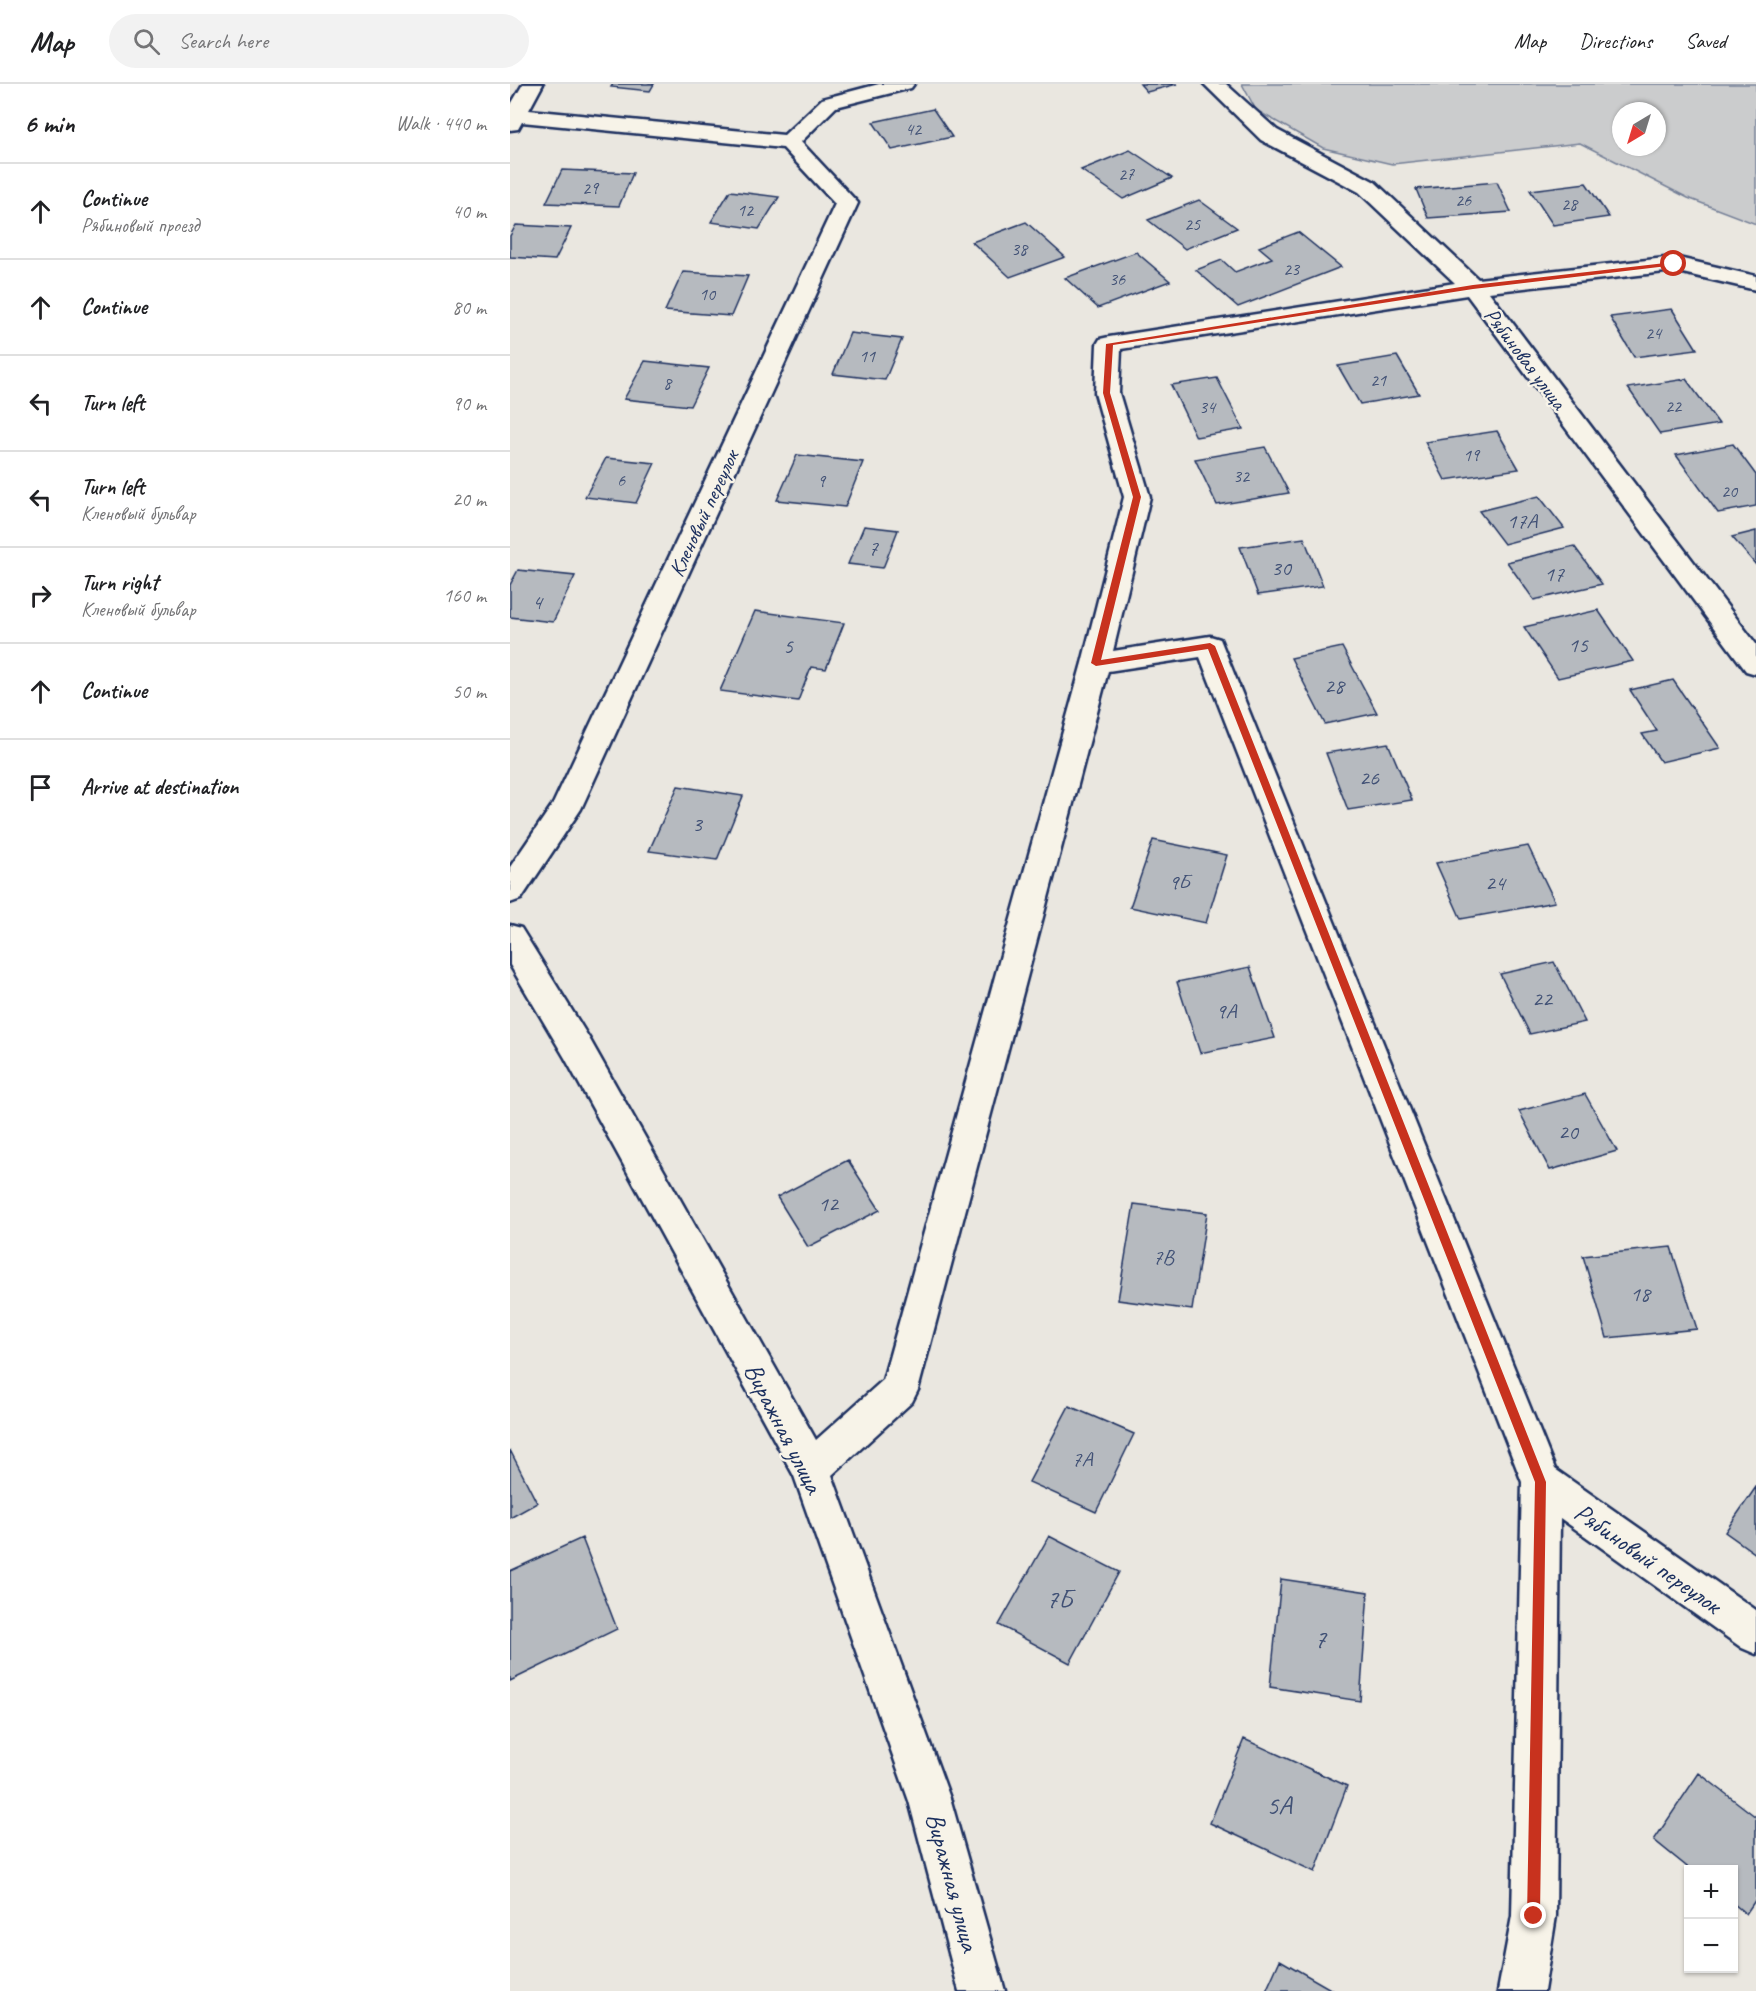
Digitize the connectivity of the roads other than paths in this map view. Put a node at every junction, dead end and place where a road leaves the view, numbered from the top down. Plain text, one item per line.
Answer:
1 (533, 84) edge
2 (904, 84) edge
3 (1214, 84) edge
4 (513, 120) edge
5 (789, 142) junction
6 (1756, 282) edge
7 (1473, 287) junction
8 (1096, 663) junction
9 (1756, 664) edge
10 (510, 891) edge
11 (510, 937) edge
12 (811, 1470) junction
13 (1540, 1482) junction
14 (1756, 1634) edge
15 (982, 1991) edge
16 (1521, 1991) edge

1 - 4 street
2 - 5 street
3 - 7 street, Рябиновая улица
4 - 5 street
5 - 10 street, Кленовый переулок
6 - 7 street
7 - 8 street
7 - 9 street, Рябиновая улица
8 - 12 street
8 - 13 street
11 - 12 street, Виражная улица
12 - 15 street, Виражная улица
13 - 14 street, Рябиновый переулок
13 - 16 street

